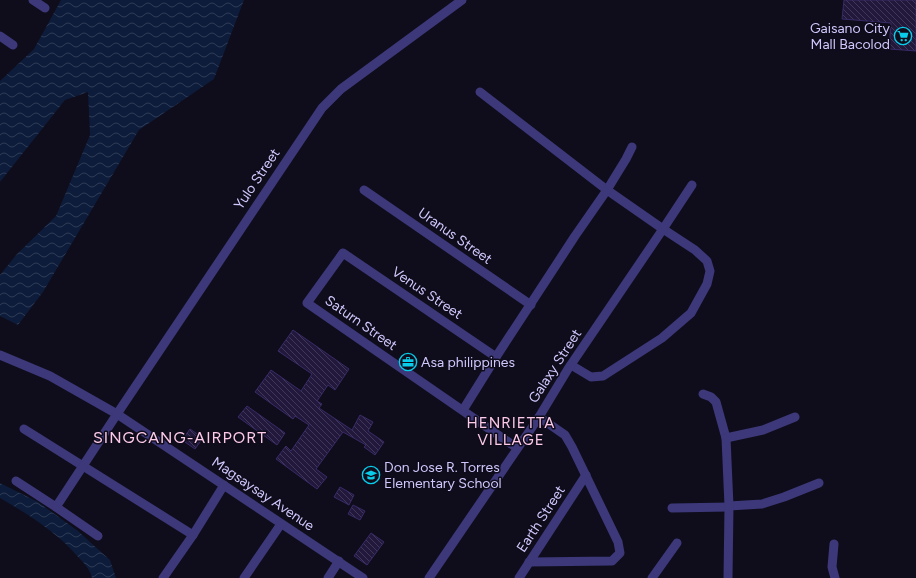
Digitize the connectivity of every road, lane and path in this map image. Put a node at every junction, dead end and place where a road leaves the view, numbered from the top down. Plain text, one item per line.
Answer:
1 (33, 0) edge
2 (462, 0) edge
3 (45, 8) dead end
4 (0, 36) edge
5 (12, 45) dead end
6 (480, 92) dead end
7 (632, 147) dead end
8 (692, 185) dead end
9 (364, 190) dead end
10 (608, 190) junction
11 (663, 229) junction
12 (307, 303) joint
13 (531, 305) junction
14 (0, 355) edge
15 (496, 357) junction
16 (571, 365) junction
17 (702, 394) dead end
18 (463, 410) junction
19 (117, 414) junction
20 (539, 417) junction
21 (795, 417) dead end
22 (24, 429) dead end
23 (726, 438) junction
24 (517, 448) junction
25 (84, 467) junction
26 (586, 475) junction
27 (16, 481) dead end
28 (819, 483) dead end
29 (224, 485) junction
30 (56, 507) junction
31 (729, 507) junction
32 (672, 508) dead end
33 (281, 524) junction
34 (193, 535) junction
35 (98, 536) dead end
36 (676, 543) dead end
37 (834, 544) dead end
38 (339, 561) junction
39 (529, 562) junction
40 (163, 578) edge
41 (244, 578) edge
42 (328, 578) edge
43 (363, 578) edge
44 (429, 578) edge
45 (519, 578) edge
46 (652, 578) edge
47 (728, 578) edge
48 (835, 578) edge

1 - 3 street
2 - 19 street, Yulo Street
4 - 5 street
6 - 10 street
7 - 10 street
8 - 11 street, Galaxy Street
9 - 13 street, Uranus Street
10 - 11 street
10 - 13 street
11 - 16 street, Galaxy Street
11 - 16 street
12 - 15 street, Venus Street
12 - 18 street, Saturn Street
13 - 15 street
14 - 19 street, Magsaysay Avenue
15 - 18 street
16 - 20 street, Galaxy Street
17 - 23 street
18 - 24 street, Saturn Street
19 - 25 street, Yulo Street
19 - 29 street, Magsaysay Avenue
20 - 24 street, Galaxy Street
20 - 26 street
21 - 23 street
22 - 25 street
23 - 31 street
24 - 44 street, Galaxy Street
25 - 30 street, Yulo Street
25 - 34 street
26 - 39 street, Earth Street
26 - 39 street
27 - 30 street
28 - 31 street
29 - 33 street, Magsaysay Avenue
29 - 34 street
30 - 35 street
31 - 32 street
31 - 47 street
33 - 38 street, Magsaysay Avenue
33 - 41 street
34 - 40 street
36 - 46 street
37 - 48 street
38 - 42 street
38 - 43 street, Magsaysay Avenue
39 - 45 street, Earth Street

